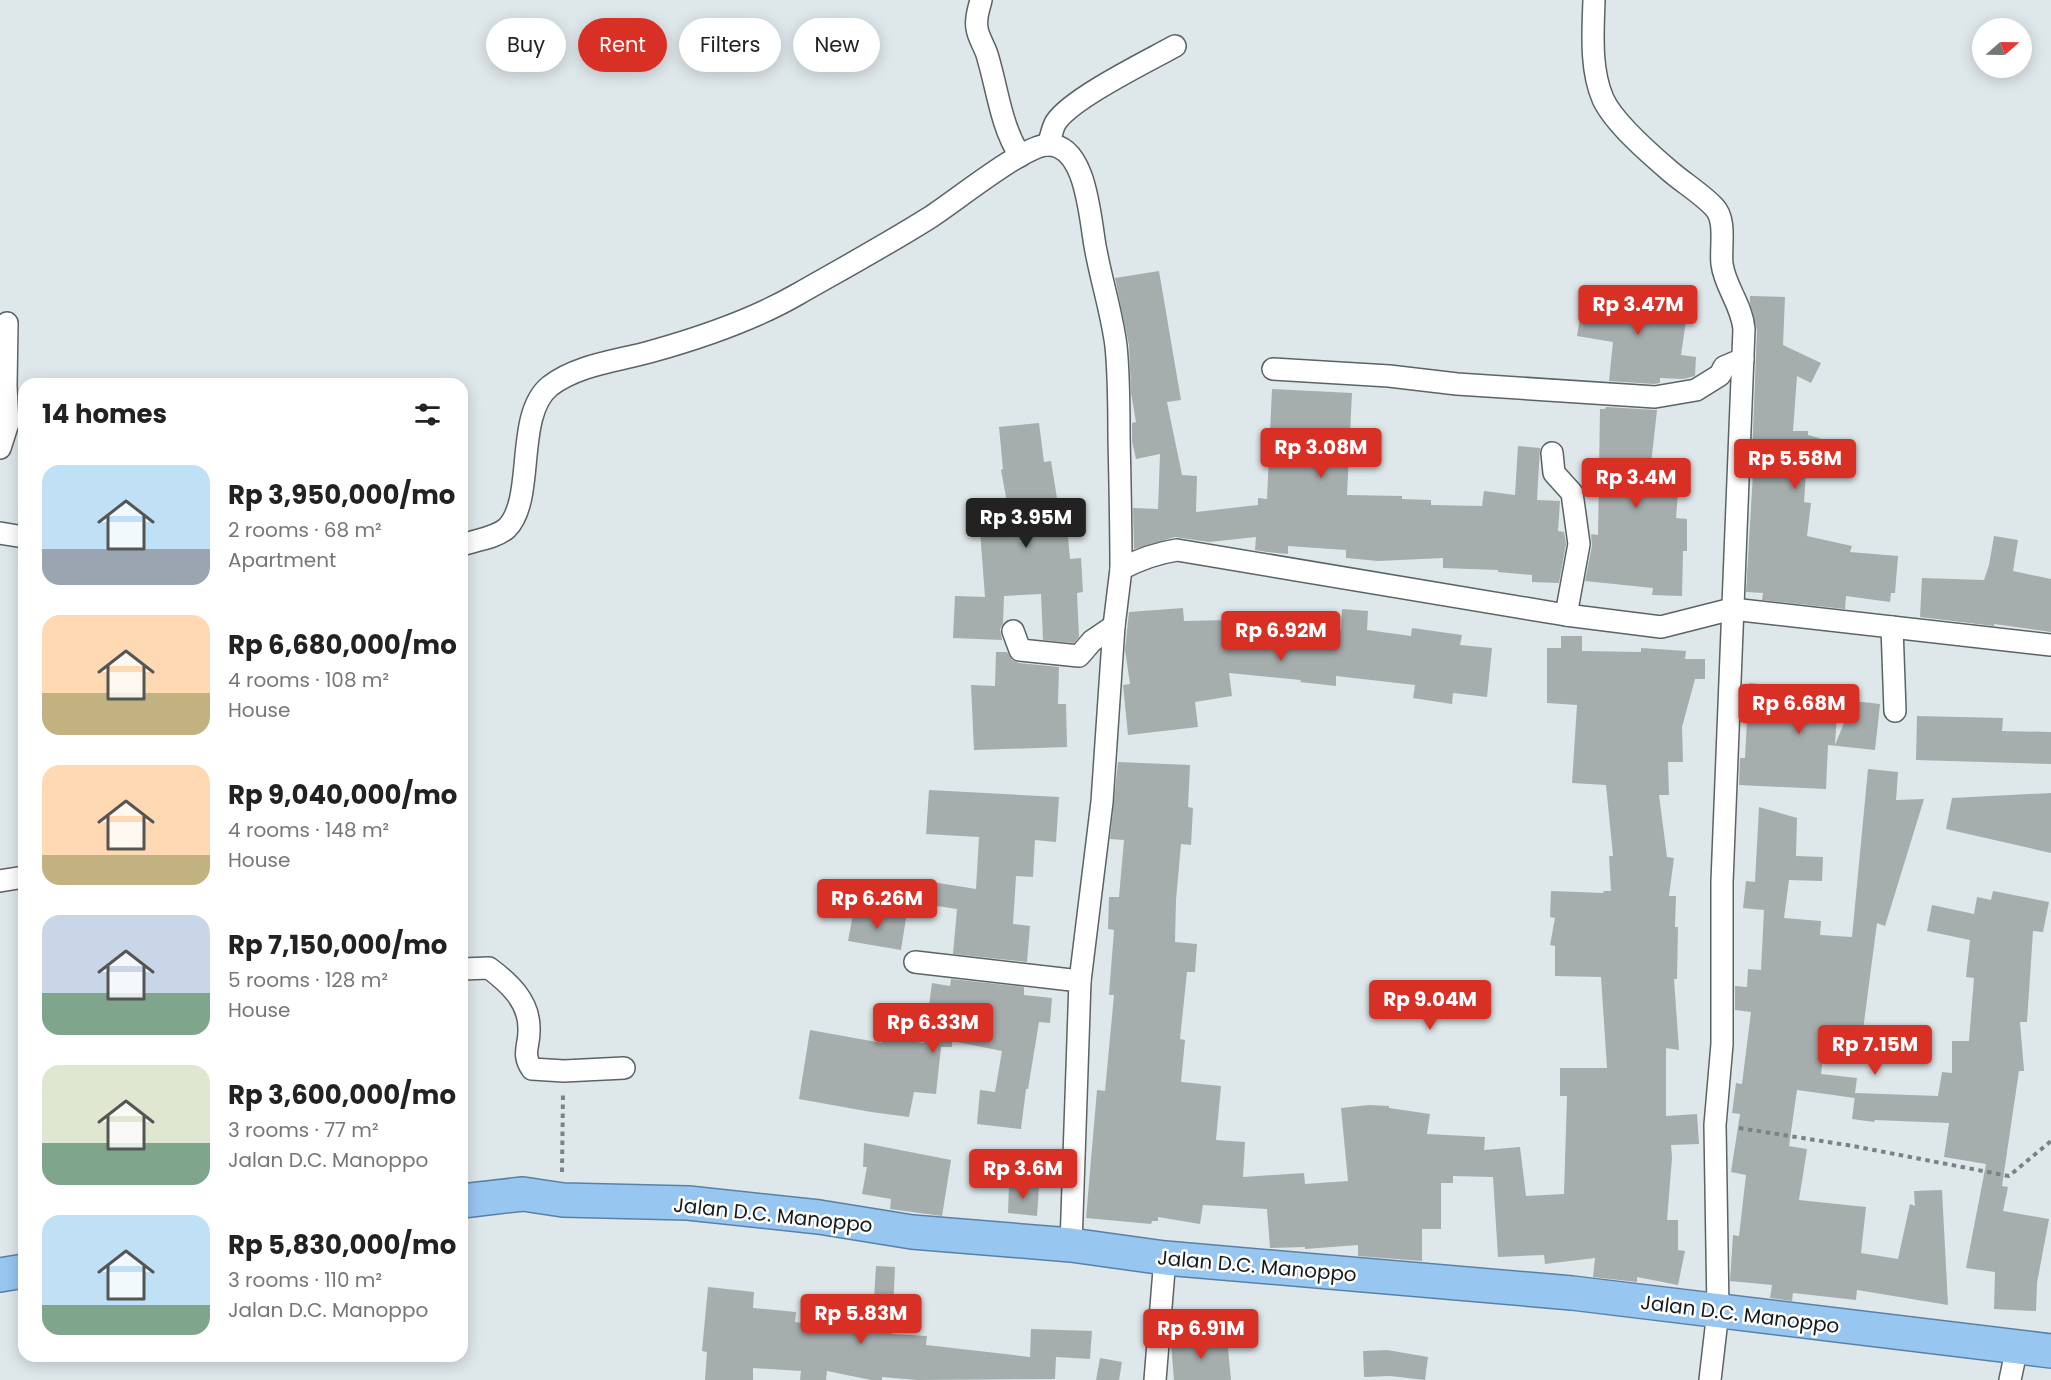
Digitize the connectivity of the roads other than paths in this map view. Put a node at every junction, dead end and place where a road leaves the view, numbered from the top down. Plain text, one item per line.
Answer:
1 (981, 0) edge
2 (1594, 0) edge
3 (1175, 46) dead end
4 (1048, 145) junction
5 (1020, 156) junction
6 (7, 323) dead end
7 (1743, 359) junction
8 (1273, 369) dead end
9 (0, 448) edge
10 (1552, 453) dead end
11 (0, 533) edge
12 (18, 536) edge
13 (468, 542) edge
14 (1121, 570) junction
15 (1732, 609) junction
16 (1566, 615) junction
17 (1114, 626) junction
18 (1892, 627) junction
19 (1013, 632) dead end
20 (2051, 645) edge
21 (1895, 711) dead end
22 (18, 878) edge
23 (0, 881) edge
24 (915, 962) dead end
25 (468, 969) edge
26 (1080, 981) junction
27 (624, 1068) dead end
28 (468, 1200) edge
29 (1071, 1245) junction
30 (1165, 1258) junction
31 (18, 1272) edge
32 (0, 1275) edge
33 (1718, 1311) junction
34 (2017, 1347) junction
35 (2051, 1351) edge
36 (1155, 1380) edge
37 (1710, 1380) edge
38 (2010, 1380) edge

1 - 5 street
2 - 7 street
3 - 4 street
4 - 5 street
4 - 14 street
5 - 13 street
6 - 9 street
7 - 8 street
7 - 15 street
10 - 16 street
11 - 12 street
14 - 16 street
14 - 17 street
15 - 16 street
15 - 18 street
15 - 33 street
17 - 19 street
17 - 26 street
18 - 20 street
18 - 21 street
22 - 23 street
24 - 26 street
25 - 27 street
26 - 29 street
28 - 29 highway, Jalan D.C. Manoppo
29 - 30 highway, Jalan D.C. Manoppo
30 - 33 highway, Jalan D.C. Manoppo
30 - 36 street
31 - 32 highway
33 - 34 highway, Jalan D.C. Manoppo
33 - 37 street
34 - 35 highway, Jalan D.C. Manoppo
34 - 38 street

